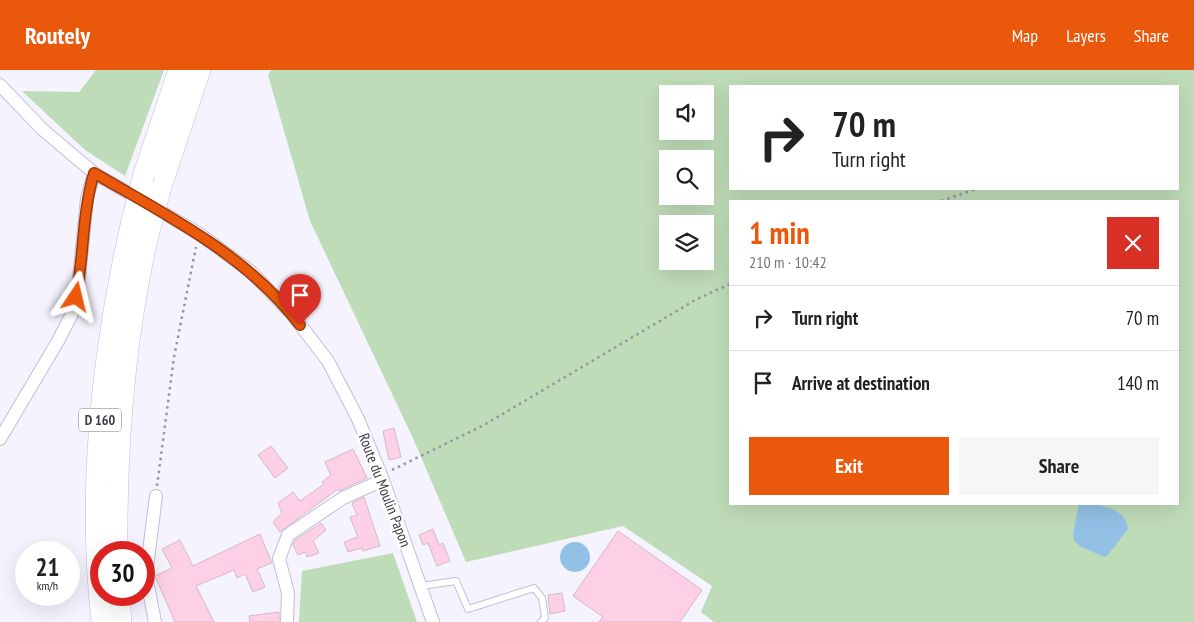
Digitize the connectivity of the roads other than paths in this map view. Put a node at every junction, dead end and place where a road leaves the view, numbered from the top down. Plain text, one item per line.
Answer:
1 (179, 70) edge
2 (200, 70) edge
3 (0, 85) edge
4 (94, 173) junction
5 (141, 226) junction
6 (0, 439) edge
7 (383, 480) junction
8 (156, 496) road end
9 (117, 541) edge
10 (422, 586) junction
11 (120, 606) edge
12 (102, 622) edge
13 (121, 622) edge
14 (155, 622) edge
15 (287, 622) edge
16 (433, 622) edge
17 (541, 622) edge

1 - 5 highway, D 160, bridge
2 - 5 highway, D 160, bridge
3 - 4 street, Route du Moulin Papon
4 - 6 street
4 - 7 street, Route du Moulin Papon
5 - 9 highway, D 160
5 - 12 highway, D 160
7 - 10 street, Route du Moulin Papon
7 - 15 street
8 - 14 street
10 - 16 street, Route du Moulin Papon
10 - 17 lane
11 - 13 highway

